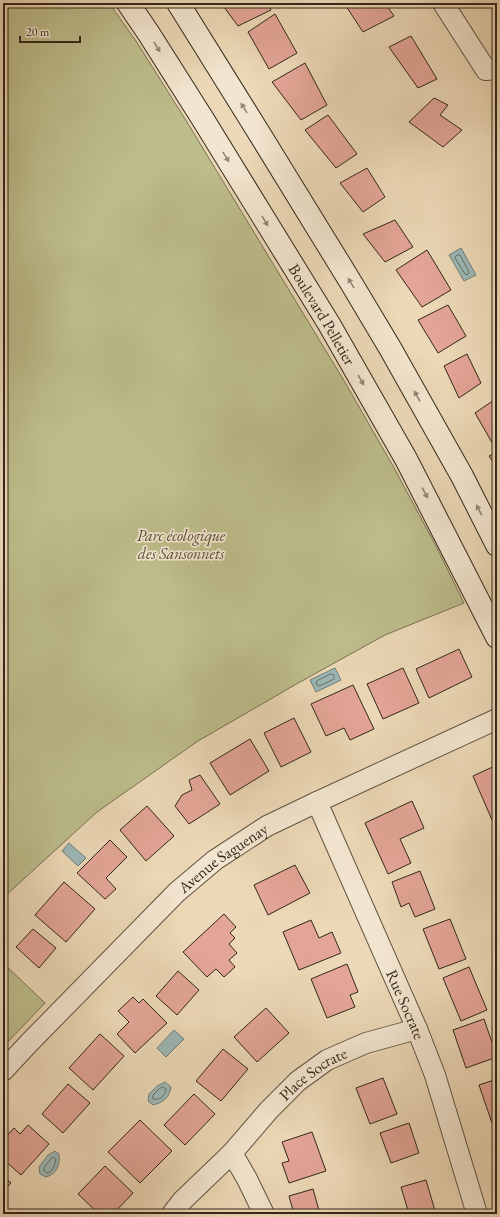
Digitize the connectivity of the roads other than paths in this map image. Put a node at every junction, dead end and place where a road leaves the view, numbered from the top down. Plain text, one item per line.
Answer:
1 (128, 3) edge
2 (178, 3) edge
3 (443, 3) edge
4 (497, 69) edge
5 (497, 545) edge
6 (497, 637) edge
7 (497, 719) edge
8 (316, 802) junction
9 (417, 1029) junction
10 (3, 1072) edge
11 (232, 1153) junction
12 (172, 1214) edge
13 (264, 1214) edge
14 (477, 1214) edge

1 -> 6 street, Boulevard Pelletier
5 -> 2 street
3 - 4 street
7 - 8 street, Avenue Saguenay
8 - 9 street, Rue Socrate
8 - 10 street, Avenue Saguenay
9 - 11 street, Place Socrate
9 - 14 street, Rue Socrate
11 - 12 street, Place Socrate
11 - 13 street

